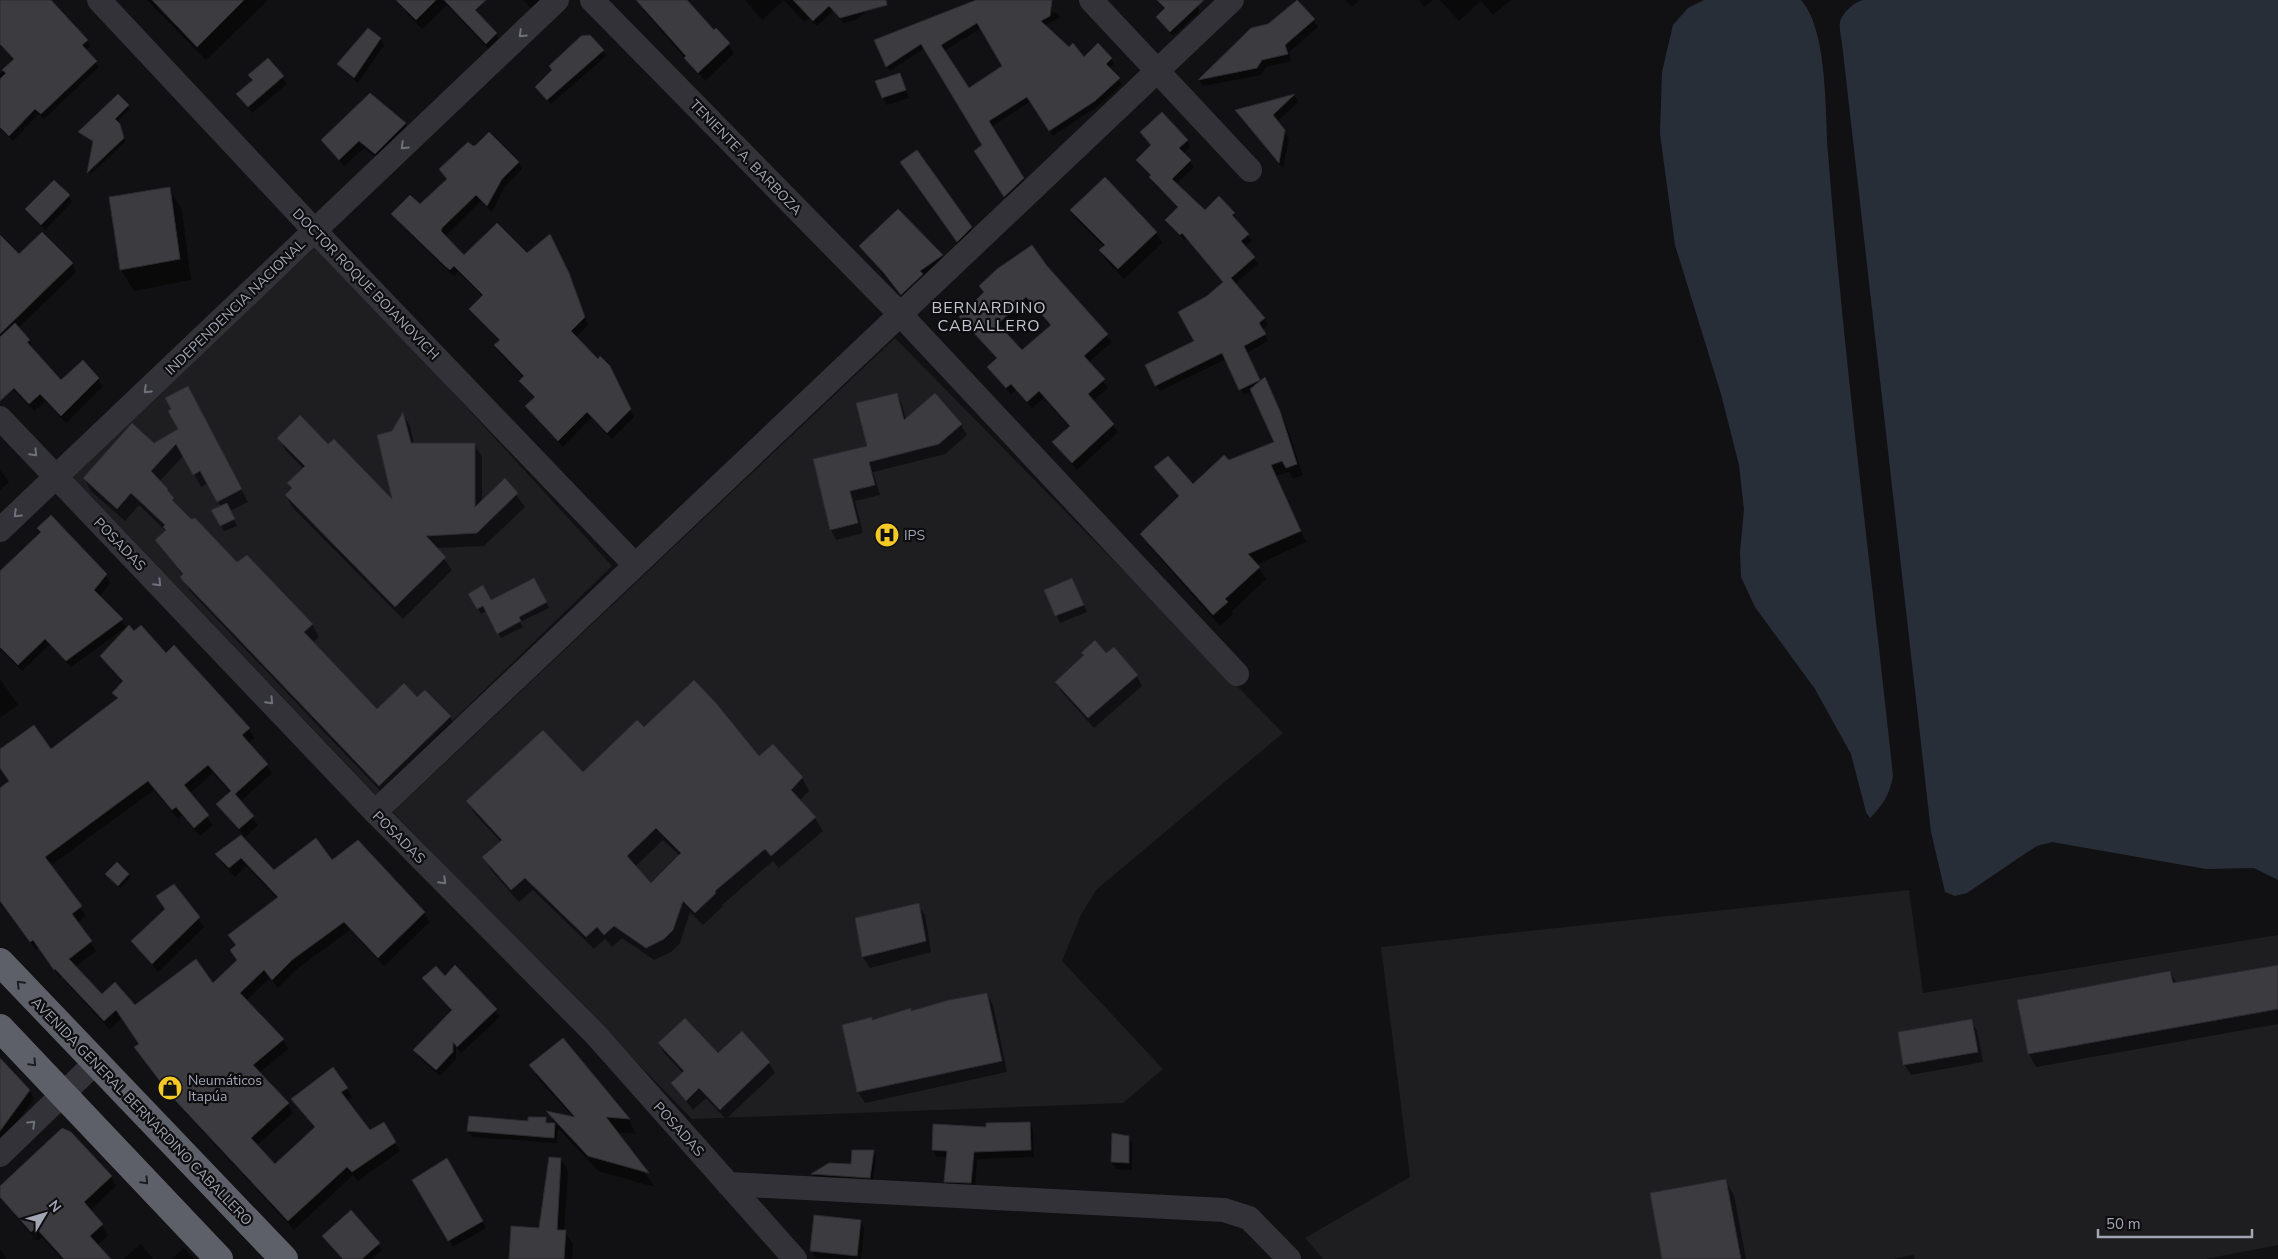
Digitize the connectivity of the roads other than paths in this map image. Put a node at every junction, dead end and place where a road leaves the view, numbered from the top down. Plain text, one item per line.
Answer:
1 (100, 0) edge
2 (557, 0) edge
3 (592, 0) edge
4 (1091, 0) edge
5 (1232, 0) edge
6 (1157, 71) junction
7 (1250, 170) dead end
8 (315, 231) junction
9 (900, 314) junction
10 (0, 418) edge
11 (56, 477) junction
12 (0, 530) edge
13 (635, 565) junction
14 (1237, 674) dead end
15 (374, 812) junction
16 (0, 962) edge
17 (0, 1028) edge
18 (96, 1062) junction
19 (63, 1094) junction
20 (0, 1154) edge
21 (728, 1184) junction
22 (219, 1259) edge
23 (284, 1259) edge
24 (796, 1259) edge
25 (1290, 1259) edge

1 - 8 street, DOCTOR ROQUE BOJANOVICH
2 -> 8 street, INDEPENDENCIA NACIONAL
3 - 9 street, TENIENTE A. BARBOZA
4 - 6 street
5 - 6 street
6 - 7 street
6 - 9 street
8 -> 11 street, INDEPENDENCIA NACIONAL
8 - 13 street, DOCTOR ROQUE BOJANOVICH
9 - 13 street
9 - 14 street, TENIENTE A. BARBOZA
10 -> 11 street, POSADAS
11 -> 12 street, INDEPENDENCIA NACIONAL
11 -> 15 street, POSADAS
13 - 15 street
15 -> 21 street, POSADAS
18 -> 16 highway, AVENIDA GENERAL BERNARDINO CABALLERO
17 -> 19 highway
18 - 19 street
18 - 23 highway, AVENIDA GENERAL BERNARDINO CABALLERO
20 -> 19 street
19 -> 22 highway
21 - 24 street, POSADAS
21 - 25 street

